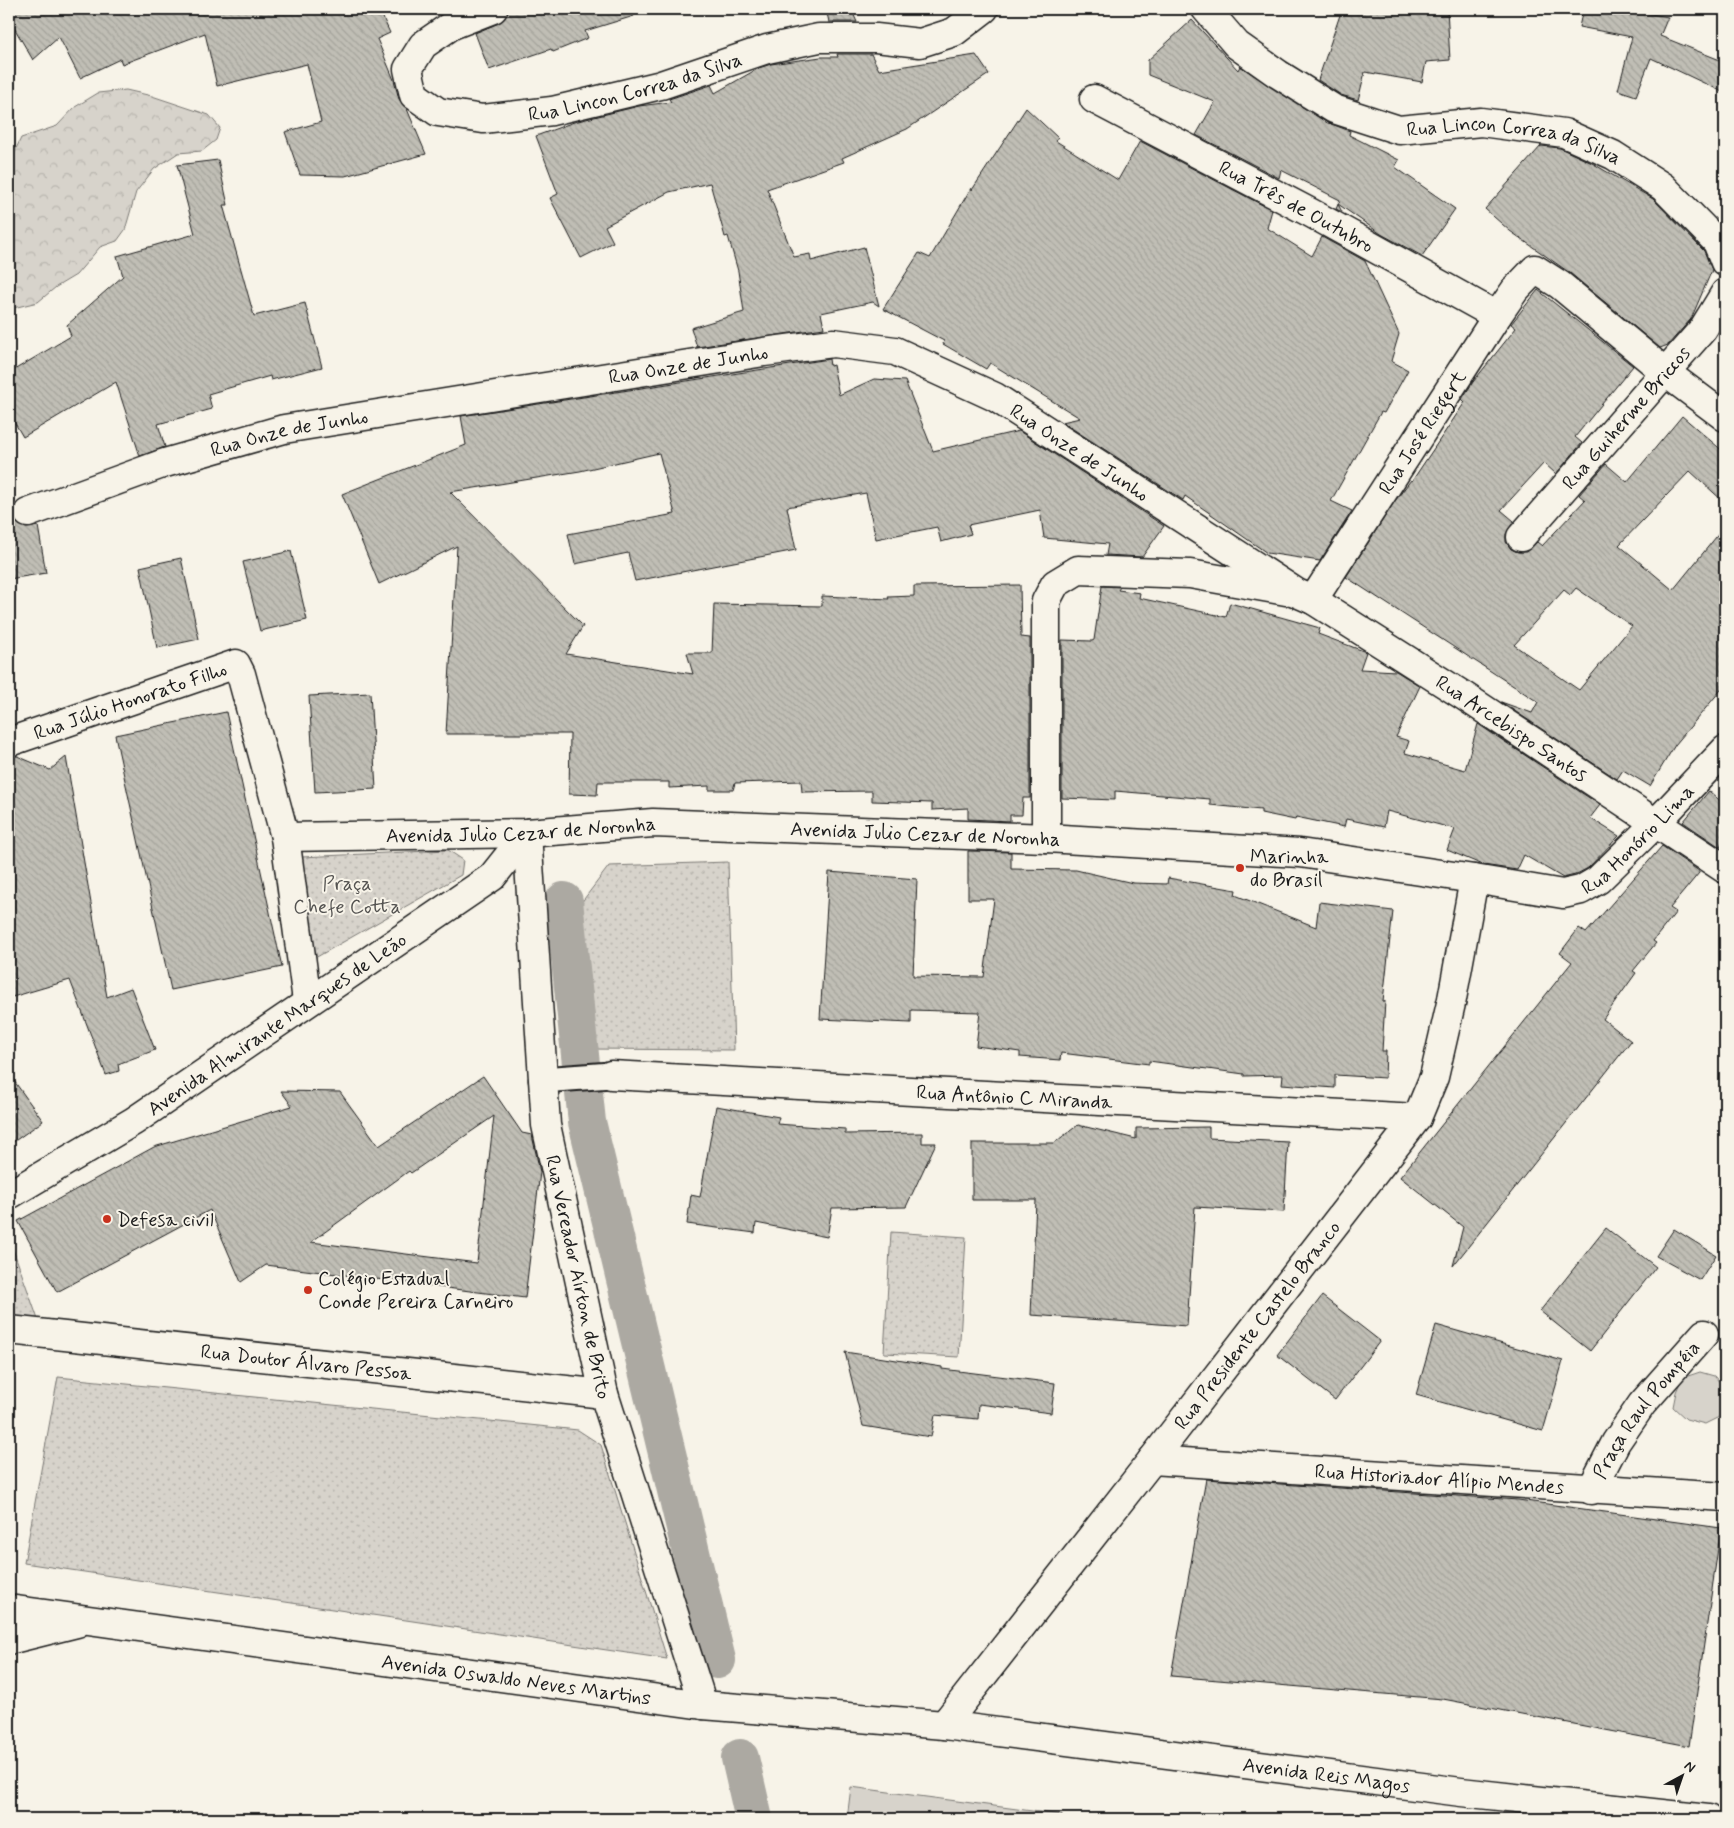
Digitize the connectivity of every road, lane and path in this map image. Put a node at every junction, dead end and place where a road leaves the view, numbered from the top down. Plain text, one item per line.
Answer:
1 (493, 9) edge
2 (984, 9) edge
3 (1206, 9) edge
4 (1094, 99) dead end
5 (1725, 262) edge
6 (1725, 292) edge
7 (1497, 316) junction
8 (1665, 372) junction
9 (1725, 417) edge
10 (28, 513) dead end
11 (1521, 537) dead end
12 (1305, 596) junction
13 (9, 742) edge
14 (1725, 750) edge
15 (1655, 824) junction
16 (527, 833) junction
17 (285, 837) junction
18 (1046, 838) junction
19 (1725, 870) edge
20 (1474, 880) junction
21 (1563, 894) joint
22 (307, 1001) junction
23 (612, 1075) joint
24 (542, 1080) junction
25 (1417, 1118) junction
26 (9, 1195) edge
27 (9, 1330) edge
28 (1704, 1334) dead end
29 (604, 1394) junction
30 (1152, 1460) junction
31 (1590, 1490) junction
32 (1725, 1497) edge
33 (9, 1609) edge
34 (90, 1620) junction
35 (9, 1640) edge
36 (703, 1705) junction
37 (944, 1725) junction
38 (1708, 1819) edge

1 - 2 street, Rua Lincon Correa da Silva
3 - 5 street, Rua Lincon Correa da Silva
4 - 7 street, Rua Três de Outubro
6 - 8 street, Rua Guiherme Briccos
7 - 8 street, Rua José Riegert
7 - 12 street, Rua José Riegert
8 - 9 street
8 - 11 street, Rua Guiherme Briccos
10 - 12 street, Rua Onze de Junho
12 - 15 street, Rua Arcebispo Santos
12 - 18 street
13 - 17 street, Rua Júlio Honorato Filho
14 - 15 street, Rua Honório Lima
15 - 19 street, Rua Arcebispo Santos
15 - 21 street, Rua Honório Lima
16 - 17 street, Avenida Julio Cezar de Noronha
16 - 18 street, Avenida Julio Cezar de Noronha
16 - 22 street, Avenida Almirante Marques de Leão
16 - 24 street, Rua Vereador Aírton de Brito
17 - 22 street, Rua Júlio Honorato Filho
18 - 20 street, Avenida Julio Cezar de Noronha
20 - 21 street, Avenida Julio Cezar de Noronha
20 - 25 street, Rua Presidente Castelo Branco
22 - 26 street, Avenida Almirante Marques de Leão
23 - 24 street
23 - 25 street, Rua Antônio C Miranda
24 - 29 street, Rua Vereador Aírton de Brito
25 - 30 street, Rua Presidente Castelo Branco
27 - 29 street, Rua Doutor Álvaro Pessoa
28 - 31 street, Praça Raul Pompéia
29 - 36 street, Rua Vereador Aírton de Brito
30 - 31 street, Rua Historiador Alípio Mendes
30 - 37 street, Rua Presidente Castelo Branco
31 - 32 street, Rua Historiador Alípio Mendes
33 - 34 street, Avenida Oswaldo Neves Martins
34 - 35 street, Avenida Oswaldo Neves Martins
34 - 36 street, Avenida Oswaldo Neves Martins
36 - 37 street, Avenida Oswaldo Neves Martins
37 - 38 street, Avenida Reis Magos

